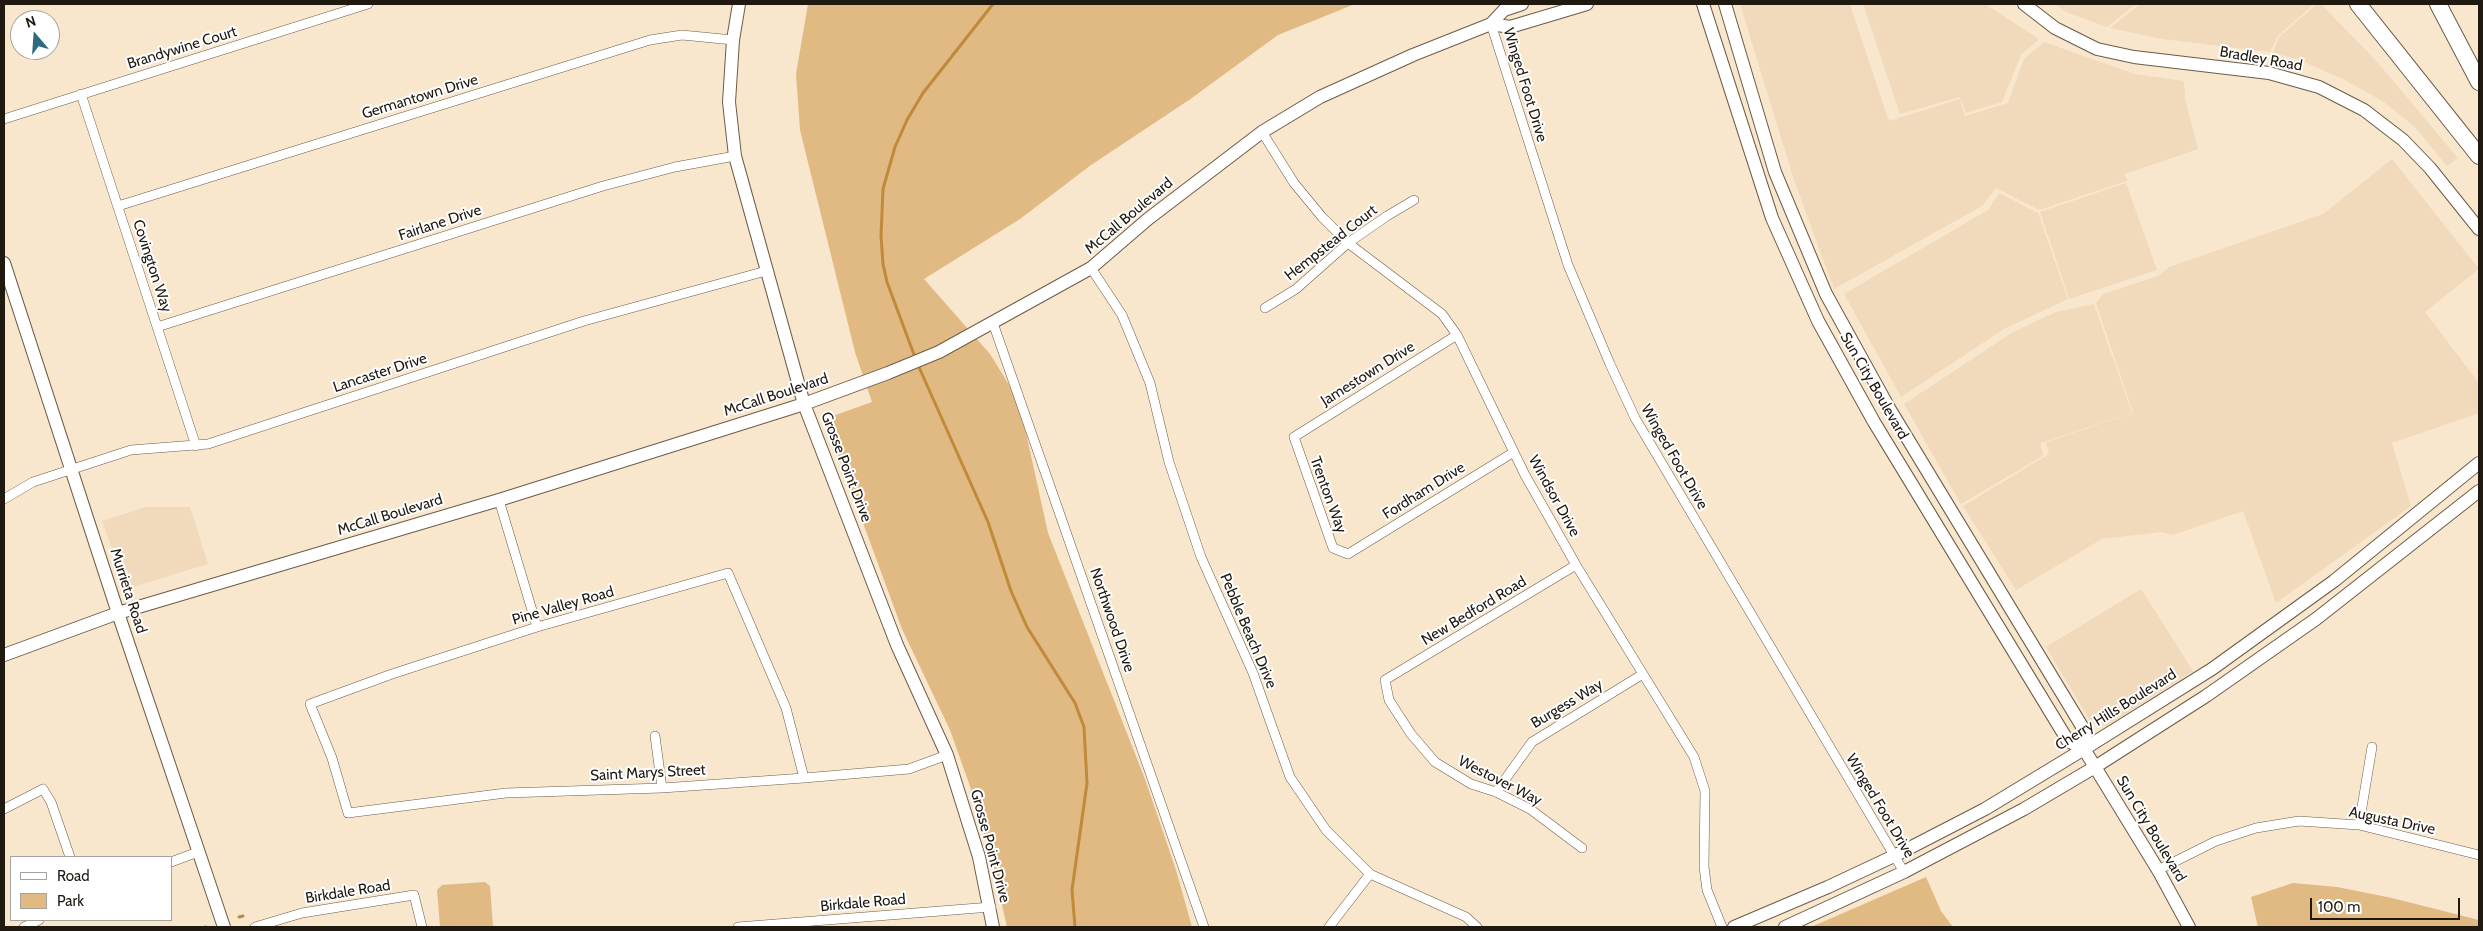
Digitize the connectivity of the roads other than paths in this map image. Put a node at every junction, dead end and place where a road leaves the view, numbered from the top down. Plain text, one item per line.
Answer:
1 (368, 4) edge
2 (739, 4) edge
3 (1522, 4) edge
4 (1586, 4) edge
5 (1703, 4) edge
6 (1725, 4) edge
7 (2024, 4) edge
8 (2358, 4) edge
9 (2438, 4) edge
10 (1491, 24) junction
11 (733, 40) junction
12 (2479, 82) edge
13 (82, 94) junction
14 (4, 119) edge
15 (1262, 132) junction
16 (735, 156) junction
17 (2479, 156) edge
18 (1414, 200) dead end
19 (118, 206) junction
20 (2479, 229) edge
21 (1348, 243) junction
22 (4, 263) edge
23 (1092, 268) junction
24 (766, 271) junction
25 (1266, 308) dead end
26 (993, 323) junction
27 (157, 327) junction
28 (1457, 335) junction
29 (804, 404) junction
30 (1294, 437) joint
31 (196, 446) junction
32 (1514, 452) junction
33 (2479, 463) edge
34 (70, 469) junction
35 (2479, 491) edge
36 (4, 499) edge
37 (499, 500) junction
38 (1348, 554) joint
39 (1576, 565) junction
40 (118, 613) junction
41 (537, 627) junction
42 (4, 655) edge
43 (1643, 674) junction
44 (1385, 680) joint
45 (655, 736) dead end
46 (2372, 747) dead end
47 (2084, 749) junction
48 (947, 755) junction
49 (2095, 767) junction
50 (804, 778) junction
51 (662, 788) junction
52 (1496, 792) junction
53 (4, 809) edge
54 (348, 813) joint
55 (2359, 825) junction
56 (1582, 848) dead end
57 (198, 852) junction
58 (2479, 855) edge
59 (70, 856) edge
60 (1894, 856) junction
61 (172, 862) edge
62 (2158, 870) junction
63 (1904, 872) junction
64 (1370, 874) junction
65 (990, 907) junction
66 (37, 921) edge
67 (24, 927) edge
68 (224, 927) edge
69 (255, 927) edge
70 (422, 927) edge
71 (738, 927) edge
72 (993, 927) edge
73 (1204, 927) edge
74 (1329, 927) edge
75 (1477, 927) edge
76 (1722, 927) edge
77 (1734, 927) edge
78 (1785, 927) edge
79 (2189, 927) edge

1 - 13 street, Brandywine Court
2 - 11 street, Grosse Point Drive
3 - 10 street, McCall Boulevard
4 - 10 street, McCall Boulevard
5 - 47 street, Sun City Boulevard
6 - 47 street, Sun City Boulevard
7 - 20 street, Bradley Road
8 - 17 highway
9 - 12 highway
10 - 15 street, McCall Boulevard
10 - 60 street, Winged Foot Drive
11 - 16 street, Grosse Point Drive
11 - 19 street, Germantown Drive
13 - 14 street, Brandywine Court
13 - 19 street, Covington Way
15 - 21 street, Windsor Drive
15 - 23 street, McCall Boulevard
16 - 24 street, Grosse Point Drive
16 - 27 street, Fairlane Drive
18 - 21 street, Hempstead Court
19 - 27 street, Covington Way
21 - 25 street, Hempstead Court
21 - 28 street, Windsor Drive
22 - 34 street, Murrieta Road
23 - 26 street, McCall Boulevard
23 - 64 street, Pebble Beach Drive
24 - 29 street, Grosse Point Drive
24 - 31 street, Lancaster Drive
26 - 29 street, McCall Boulevard
26 - 73 street, Northwood Drive
27 - 31 street, Covington Way
28 - 30 street, Jamestown Drive
28 - 32 street, Windsor Drive
29 - 37 street, McCall Boulevard
29 - 48 street, Grosse Point Drive
30 - 38 street, Trenton Way
31 - 34 street, Lancaster Drive
32 - 38 street, Fordham Drive
32 - 39 street, Windsor Drive
33 - 47 street, Cherry Hills Boulevard
34 - 36 street, Lancaster Drive
34 - 40 street, Murrieta Road
35 - 49 street
37 - 40 street, McCall Boulevard
37 - 41 street
39 - 43 street, Windsor Drive
39 - 44 street, New Bedford Road
40 - 42 street, McCall Boulevard
40 - 57 street, Murrieta Road
41 - 50 street, Pine Valley Road
41 - 54 street, Pine Valley Road
43 - 52 street, Burgess Way
43 - 76 street, Windsor Drive
44 - 52 street, Westover Way
45 - 51 street
46 - 55 street
47 - 49 street, Sun City Boulevard
47 - 60 street, Cherry Hills Boulevard
48 - 50 street, Saint Marys Street
48 - 65 street, Grosse Point Drive
49 - 62 street, Sun City Boulevard
49 - 63 street
50 - 51 street, Saint Marys Street
51 - 54 street, Saint Marys Street
52 - 56 street, Westover Way
53 - 59 street
55 - 58 street, Augusta Drive
55 - 62 street, Augusta Drive
57 - 61 street
57 - 68 street, Murrieta Road
60 - 63 street, Winged Foot Drive
60 - 77 street, Cherry Hills Boulevard
62 - 79 street, Sun City Boulevard
63 - 78 street
64 - 74 street
64 - 75 street, Pebble Beach Drive
65 - 71 street, Birkdale Road
65 - 72 street, Grosse Point Drive
66 - 67 street
69 - 70 street, Birkdale Road

